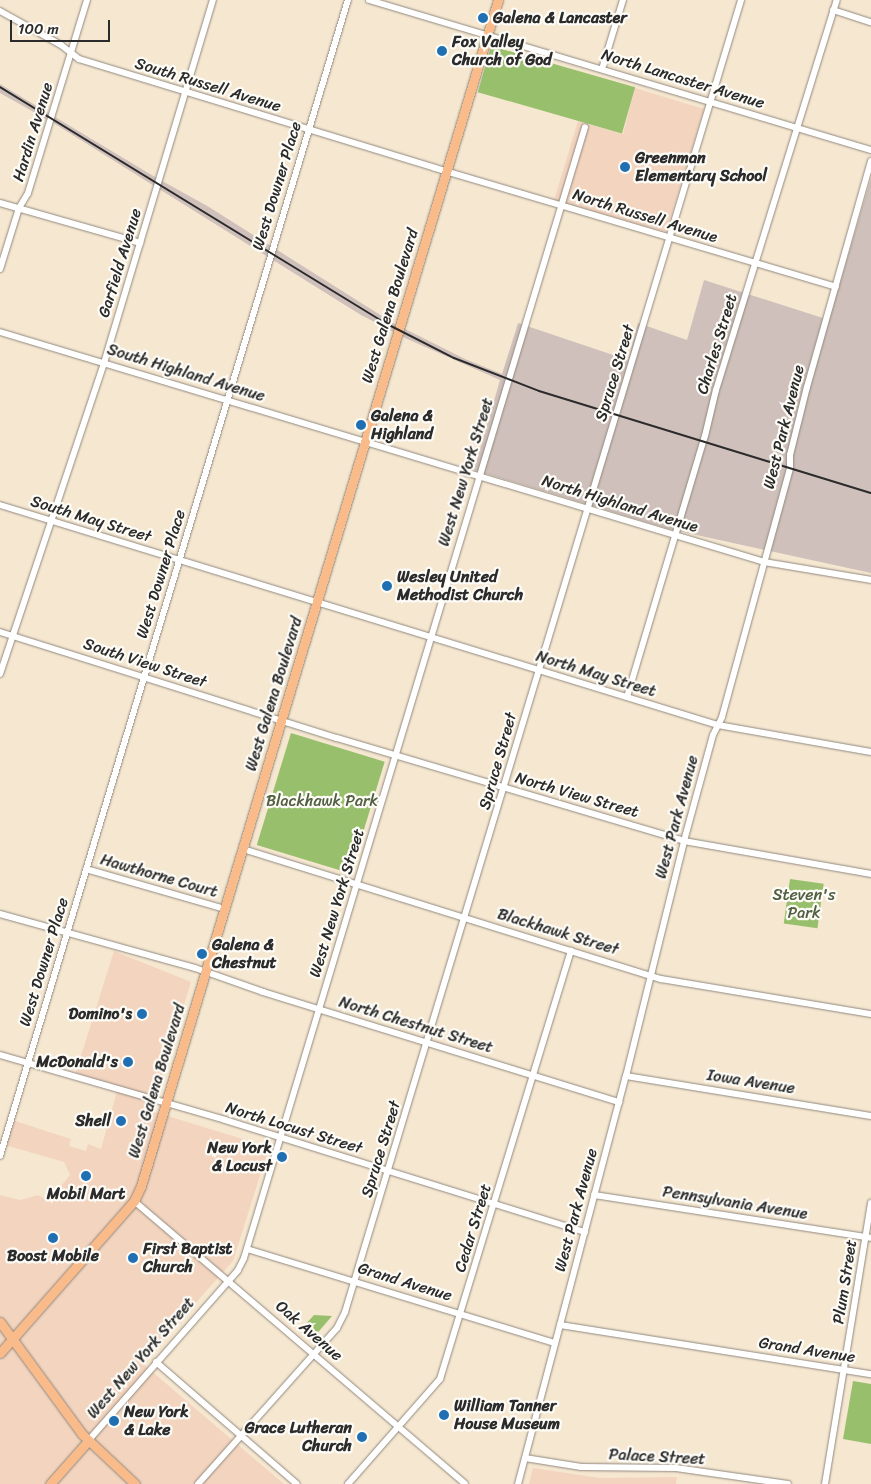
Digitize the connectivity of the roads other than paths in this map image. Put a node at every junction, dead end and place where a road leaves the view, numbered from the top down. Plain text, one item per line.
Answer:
1 (87, 0) edge
2 (213, 0) edge
3 (348, 0) edge
4 (369, 0) edge
5 (498, 0) edge
6 (623, 0) edge
7 (741, 0) edge
8 (837, 0) edge
9 (834, 10) junction
10 (0, 11) edge
11 (871, 22) edge
12 (487, 35) junction
13 (70, 54) junction
14 (602, 69) junction
15 (185, 93) junction
16 (710, 101) junction
17 (585, 127) dead end
18 (798, 128) junction
19 (308, 130) junction
20 (871, 150) edge
21 (871, 161) edge
22 (446, 172) junction
23 (0, 202) edge
24 (562, 205) junction
25 (19, 208) junction
26 (669, 238) junction
27 (140, 243) junction
28 (757, 264) junction
29 (0, 269) edge
30 (836, 287) junction
31 (0, 332) edge
32 (104, 363) junction
33 (227, 400) junction
34 (365, 441) junction
35 (480, 476) junction
36 (0, 505) edge
37 (587, 509) junction
38 (50, 521) junction
39 (676, 535) junction
40 (179, 560) junction
41 (764, 562) junction
42 (871, 580) edge
43 (317, 604) junction
44 (0, 632) edge
45 (13, 636) junction
46 (432, 638) junction
47 (538, 671) junction
48 (0, 674) edge
49 (144, 676) junction
50 (627, 697) junction
51 (281, 721) junction
52 (718, 725) junction
53 (871, 752) edge
54 (397, 756) junction
55 (504, 788) junction
56 (684, 841) junction
57 (243, 849) junction
58 (86, 869) junction
59 (871, 874) edge
60 (358, 886) junction
61 (225, 909) junction
62 (0, 914) edge
63 (465, 918) junction
64 (67, 932) junction
65 (571, 951) junction
66 (206, 973) junction
67 (651, 976) junction
68 (320, 1010) junction
69 (871, 1014) edge
70 (428, 1044) junction
71 (0, 1055) edge
72 (28, 1063) junction
73 (533, 1076) junction
74 (626, 1076) junction
75 (619, 1102) junction
76 (166, 1103) junction
77 (871, 1116) edge
78 (281, 1138) junction
79 (0, 1156) edge
80 (388, 1172) junction
81 (594, 1195) junction
82 (134, 1200) junction
83 (871, 1202) edge
84 (494, 1204) junction
85 (585, 1232) junction
86 (868, 1238) edge
87 (247, 1248) junction
88 (229, 1280) junction
89 (355, 1281) junction
90 (461, 1314) junction
91 (0, 1322) edge
92 (560, 1325) junction
93 (12, 1339) junction
94 (555, 1343) junction
95 (0, 1353) edge
96 (314, 1353) junction
97 (156, 1362) junction
98 (844, 1369) junction
99 (871, 1374) edge
100 (399, 1427) junction
101 (241, 1436) junction
102 (88, 1441) junction
103 (525, 1458) junction
104 (50, 1484) edge
105 (135, 1484) edge
106 (198, 1484) edge
107 (297, 1484) edge
108 (348, 1484) edge
109 (465, 1484) edge
110 (518, 1484) edge
111 (788, 1484) edge
112 (826, 1484) edge

1 - 13 street, Hardin Avenue
2 - 15 street, Garfield Avenue
3 - 19 street, West Downer Place
4 - 12 street, North Lancaster Avenue
5 - 12 main road, West Galena Boulevard
6 - 14 street
7 - 16 street, Spruce Street
8 - 9 street, Charles Street
9 - 11 street
9 - 18 street, Charles Street
10 - 13 street, South Russell Avenue
12 - 14 street, North Lancaster Avenue
12 - 22 main road, West Galena Boulevard
13 - 15 street, South Russell Avenue
13 - 25 street, Hardin Avenue
14 - 16 street, North Lancaster Avenue
15 - 19 street, South Russell Avenue
15 - 27 street, Garfield Avenue
16 - 18 street, North Lancaster Avenue
16 - 26 street, Spruce Street
17 - 24 street, West New York Street
18 - 20 street, North Lancaster Avenue
18 - 28 street, Charles Street
19 - 22 street, South Russell Avenue
19 - 33 street, West Downer Place
21 - 30 street, West Park Avenue
22 - 24 street, North Russell Avenue
22 - 34 main road, West Galena Boulevard
23 - 25 street
24 - 26 street, North Russell Avenue
24 - 35 street, West New York Street
25 - 27 street
25 - 29 street, Hardin Avenue
26 - 28 street, North Russell Avenue
26 - 37 street, Spruce Street
27 - 32 street, Garfield Avenue
28 - 30 street, North Russell Avenue
28 - 39 street, Charles Street
30 - 41 street, West Park Avenue
31 - 32 street, South Highland Avenue
32 - 33 street, South Highland Avenue
32 - 38 street, Garfield Avenue
33 - 34 street, South Highland Avenue
33 - 40 street, West Downer Place
34 - 35 street, North Highland Avenue
34 - 43 main road, West Galena Boulevard
35 - 37 street, North Highland Avenue
35 - 46 street, West New York Street
36 - 38 street, South May Street
37 - 39 street, North Highland Avenue
37 - 47 street, Spruce Street
38 - 40 street, South May Street
38 - 45 street, Garfield Avenue
39 - 41 street, North Highland Avenue
39 - 50 street, Charles Street
40 - 43 street, South May Street
40 - 49 street, West Downer Place
41 - 42 street, North Highland Avenue
41 - 52 street, West Park Avenue
43 - 46 street, North May Street
43 - 51 main road, West Galena Boulevard
44 - 45 street, South View Street
45 - 48 street, Garfield Avenue
45 - 49 street, South View Street
46 - 47 street, North May Street
46 - 54 street, West New York Street
47 - 50 street, North May Street
47 - 55 street, Spruce Street
49 - 51 street, South View Street
49 - 58 street, West Downer Place
50 - 52 street, North May Street
51 - 54 street, North View Street
51 - 57 main road, West Galena Boulevard
52 - 53 street, North May Street
52 - 56 street, West Park Avenue
54 - 55 street, North View Street
54 - 60 street, West New York Street
55 - 56 street, North View Street
55 - 63 street, Spruce Street
56 - 59 street, North View Street
56 - 67 street, West Park Avenue
57 - 60 street, Blackhawk Street
57 - 61 main road, West Galena Boulevard
58 - 61 street, Hawthorne Court
58 - 64 street, West Downer Place
60 - 63 street, Blackhawk Street
60 - 68 street, West New York Street
61 - 66 main road, West Galena Boulevard
62 - 64 street, North Chestnut Street
63 - 65 street, Blackhawk Street
63 - 70 street, Spruce Street
64 - 66 street, North Chestnut Street
64 - 72 street, West Downer Place
65 - 67 street, Blackhawk Street
65 - 73 street, Cedar Street
66 - 68 street, North Chestnut Street
66 - 76 main road, West Galena Boulevard
67 - 69 street, Blackhawk Street
67 - 74 street, West Park Avenue
68 - 70 street, North Chestnut Street
68 - 78 street, West New York Street
70 - 73 street, North Chestnut Street
70 - 80 street, Spruce Street
71 - 72 street, North Locust Street
72 - 76 street, North Locust Street
72 - 79 street, West Downer Place
73 - 75 street, North Chestnut Street
73 - 84 street, Cedar Street
74 - 75 street, West Park Avenue
74 - 77 street, Iowa Avenue
75 - 81 street, West Park Avenue
76 - 78 street, North Locust Street
76 - 82 main road, West Galena Boulevard
78 - 80 street, North Locust Street
78 - 87 street, West New York Street
80 - 84 street, North Locust Street
80 - 89 street, Spruce Street
81 - 85 street, West Park Avenue
81 - 86 street, Pennsylvania Avenue
82 - 88 street, Oak Avenue
82 - 93 main road, West Galena Boulevard
83 - 86 street, Plum Street
84 - 85 street, North Locust Street
84 - 90 street, Cedar Street
85 - 92 street, West Park Avenue
86 - 98 street, Plum Street
87 - 88 street, West New York Street
87 - 89 street, Grand Avenue
88 - 96 street, Oak Avenue
88 - 97 street, West New York Street
89 - 90 street, Grand Avenue
89 - 96 street, Spruce Street
90 - 94 street, Grand Avenue
90 - 100 street, Cedar Street
91 - 93 main road
92 - 94 street, West Park Avenue
92 - 98 street, Grand Avenue
93 - 95 main road, West Galena Boulevard
93 - 102 main road
94 - 103 street, West Park Avenue
96 - 100 street, Oak Avenue
96 - 101 street, Spruce Street
97 - 101 street
97 - 102 street, West New York Street
98 - 99 street, Grand Avenue
98 - 112 street, Plum Street
100 - 108 street, Cedar Street
100 - 109 street, Oak Avenue
101 - 106 street, Spruce Street
101 - 107 street
102 - 104 main road, West New York Street
102 - 105 main road
103 - 110 street, West Park Avenue
103 - 111 street, Palace Street

